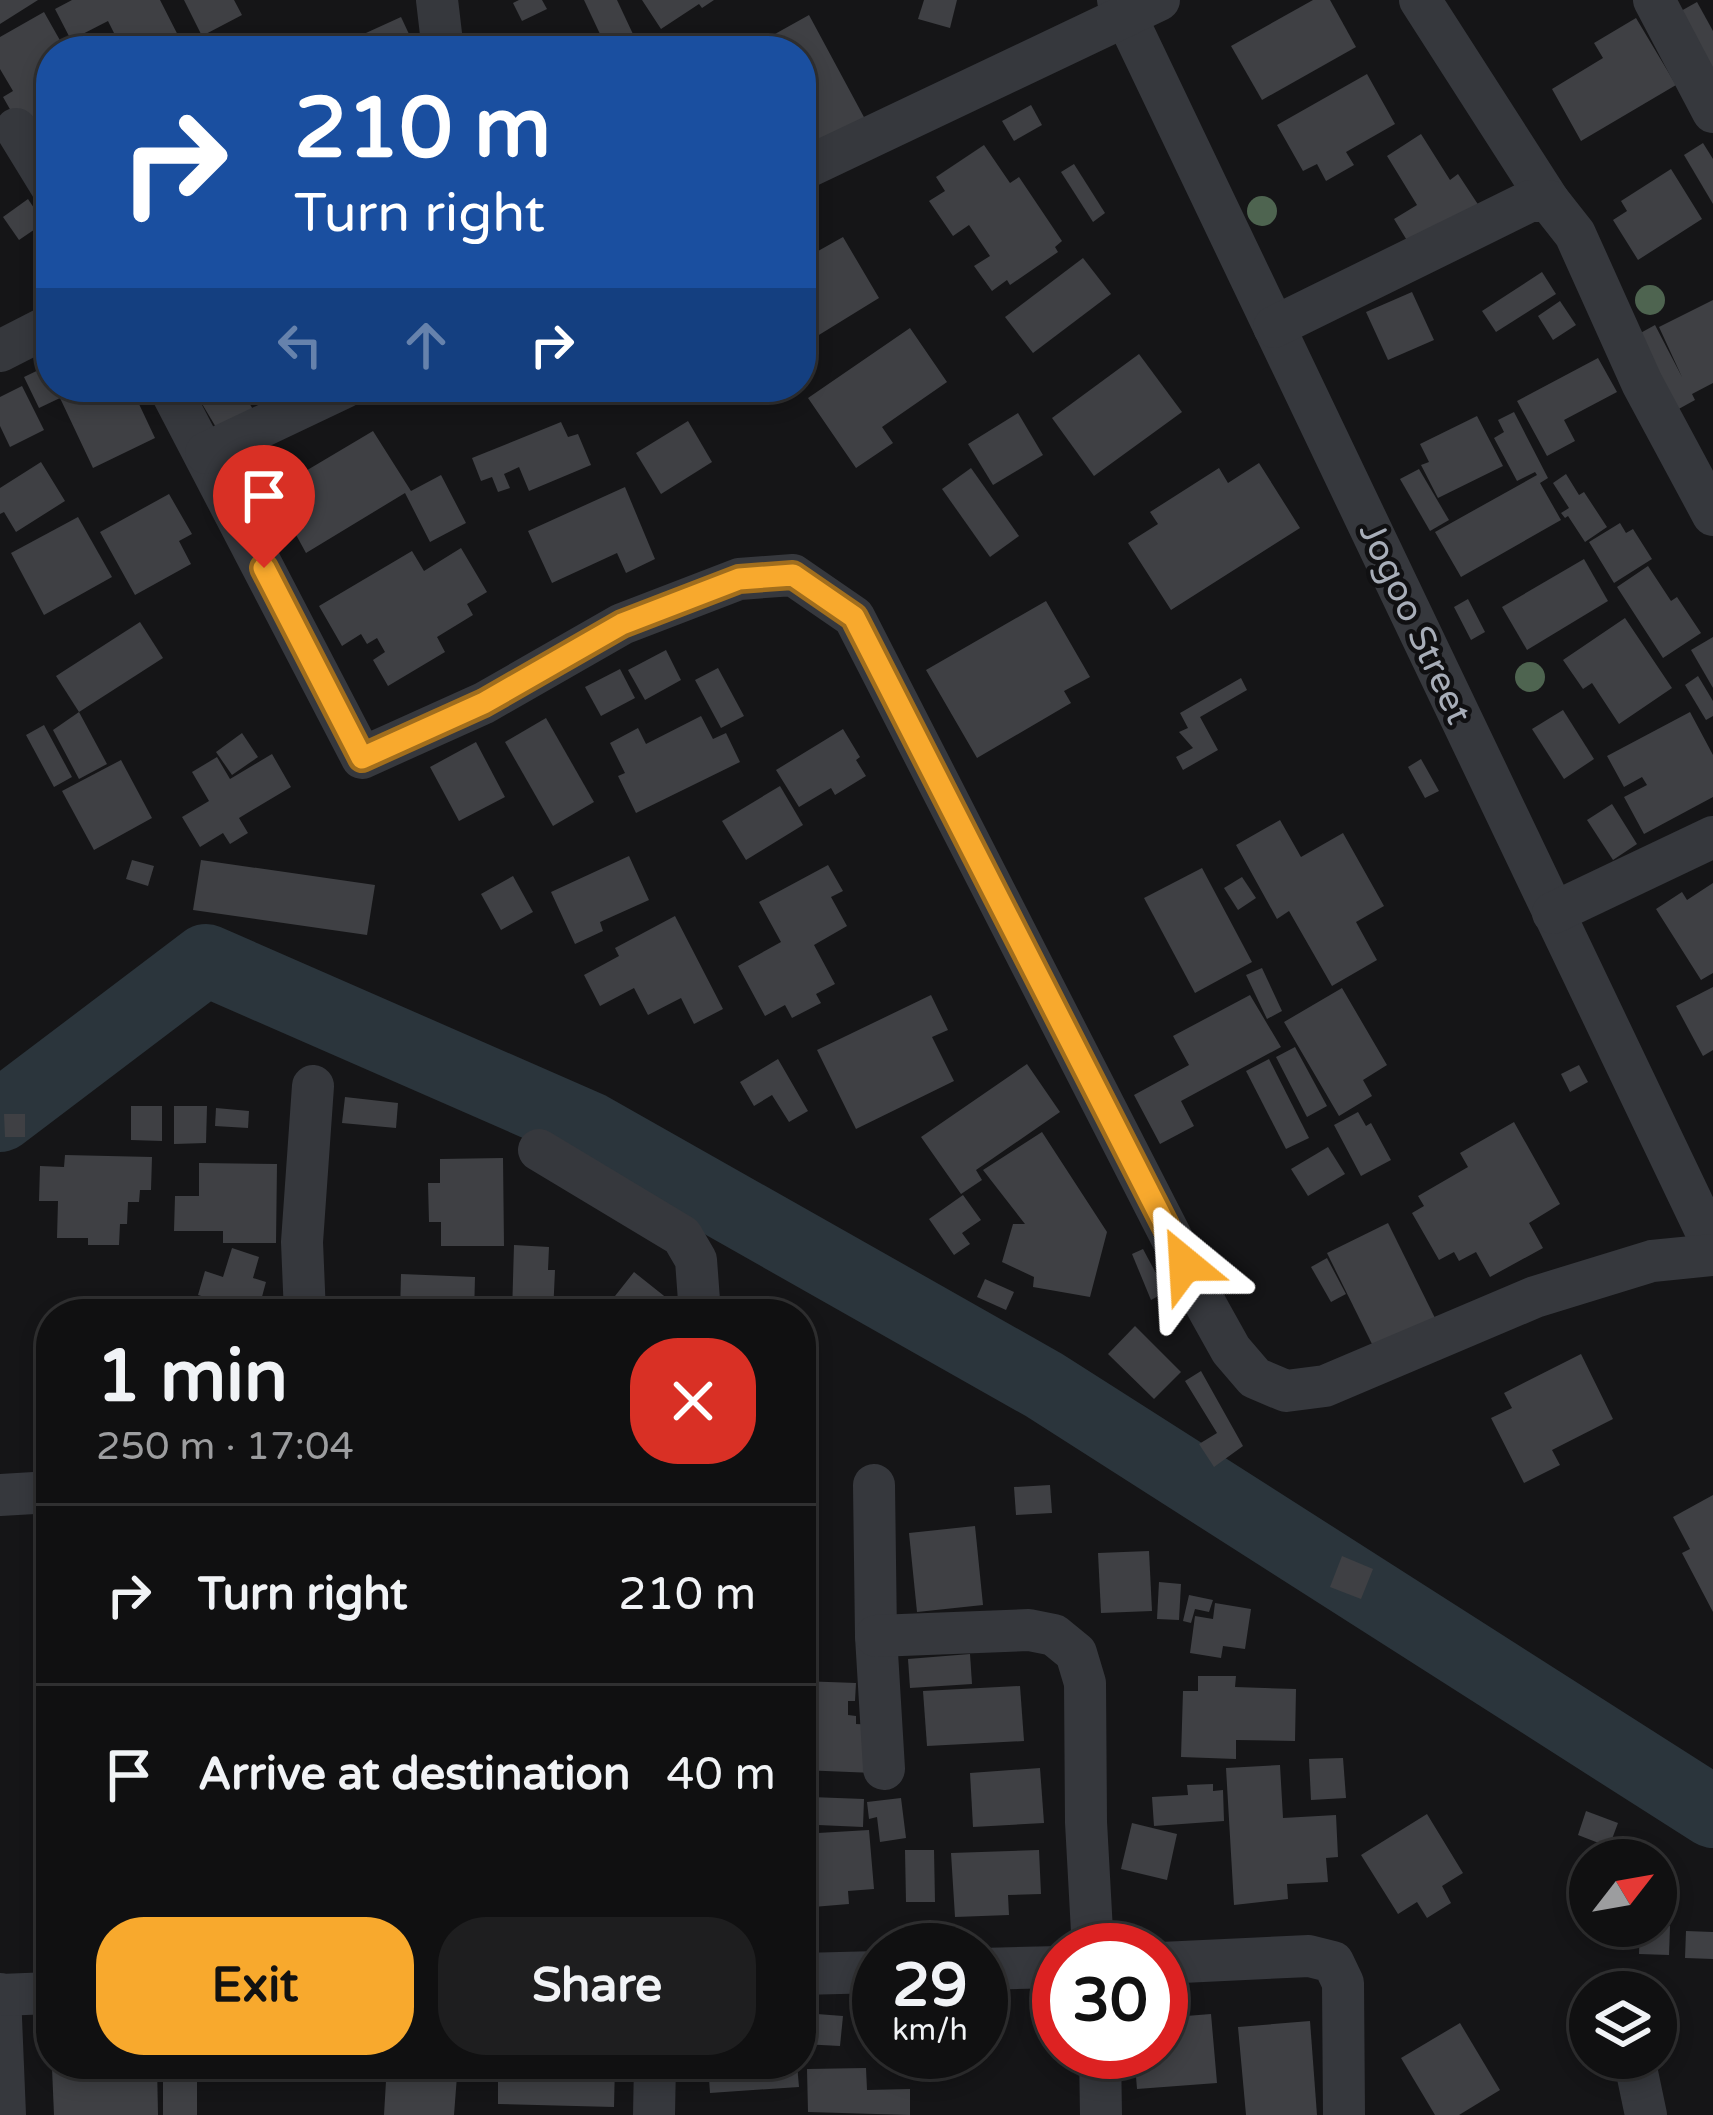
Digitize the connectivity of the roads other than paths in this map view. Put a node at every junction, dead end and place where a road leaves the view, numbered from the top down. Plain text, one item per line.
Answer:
1 (437, 0) edge
2 (1420, 0) edge
3 (1654, 0) edge
4 (1134, 5) edge
5 (441, 36) edge
6 (1713, 112) edge
7 (16, 129) dead end
8 (36, 162) edge
9 (816, 163) edge
10 (1549, 201) junction
11 (1274, 327) junction
12 (36, 333) edge
13 (0, 351) edge
14 (177, 402) edge
15 (313, 402) edge
16 (206, 453) junction
17 (1713, 515) edge
18 (1713, 837) edge
19 (1553, 914) junction
20 (313, 1086) dead end
21 (538, 1150) dead end
22 (1713, 1250) edge
23 (304, 1299) edge
24 (699, 1299) edge
25 (874, 1485) dead end
26 (36, 1493) edge
27 (0, 1495) edge
28 (876, 1636) junction
29 (884, 1769) dead end
30 (1092, 1923) edge
31 (1188, 1962) edge
32 (852, 1973) edge
33 (816, 1974) edge
34 (36, 1994) edge
35 (0, 1995) edge
36 (655, 2079) edge
37 (1100, 2079) edge
38 (1638, 2079) edge
39 (5, 2115) edge
40 (654, 2115) edge
41 (1101, 2115) edge
42 (1344, 2115) edge
43 (1646, 2115) edge

1 - 5 street
2 - 10 street
3 - 6 street
4 - 9 street
4 - 11 street, Jogoo Street
7 - 8 street
10 - 11 street
10 - 17 street
11 - 19 street, Jogoo Street
12 - 13 street
14 - 16 street
15 - 16 street
16 - 22 street
18 - 19 street
19 - 22 street, Jogoo Street
20 - 23 street
21 - 24 street
25 - 28 street
26 - 27 street
28 - 29 street
28 - 30 street
31 - 42 street
32 - 33 street
34 - 35 street
35 - 39 street
36 - 40 street
37 - 41 street
38 - 43 street

